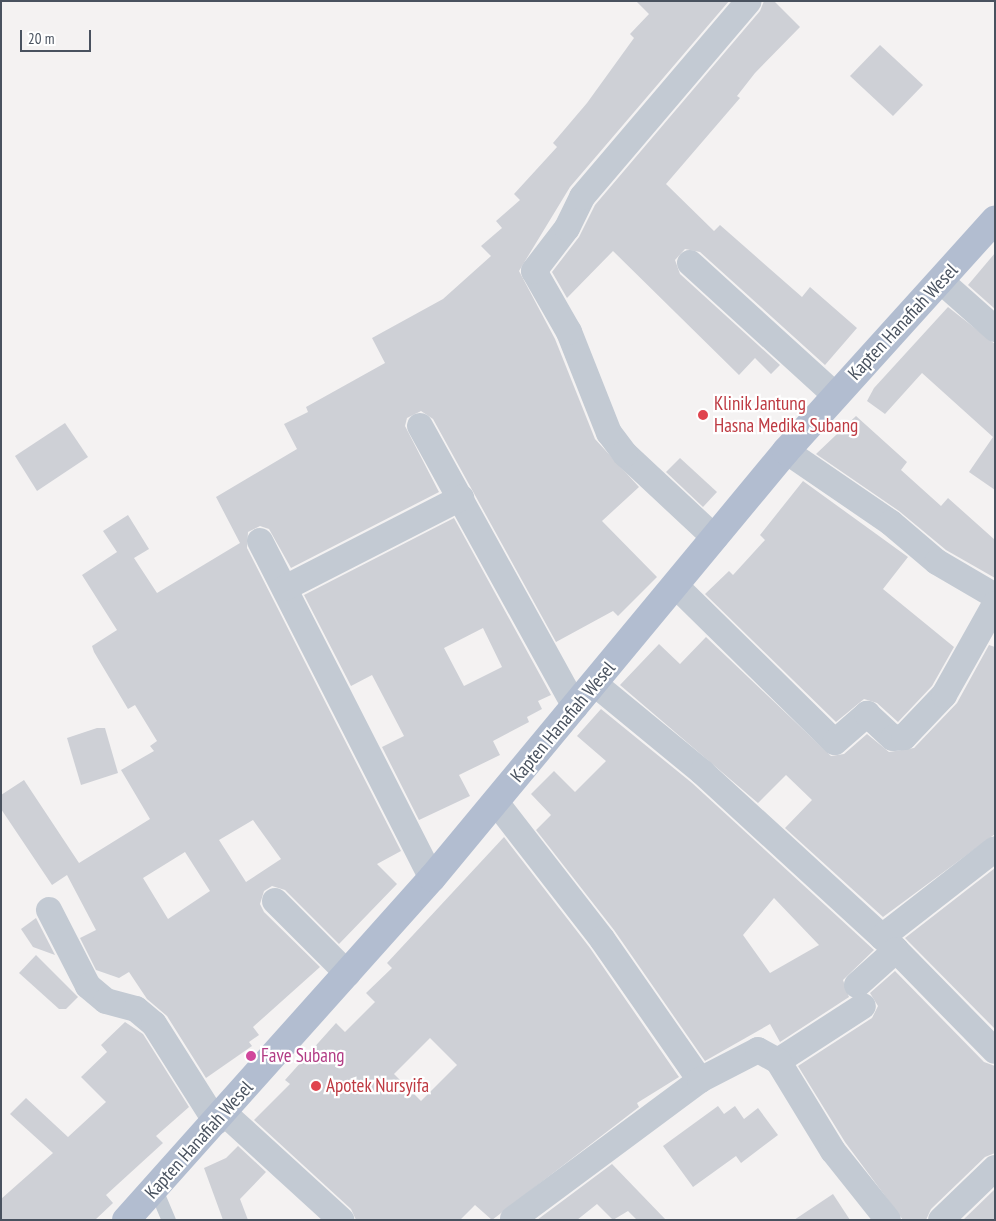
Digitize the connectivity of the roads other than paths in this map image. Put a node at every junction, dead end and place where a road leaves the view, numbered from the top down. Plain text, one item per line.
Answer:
1 (749, 1) edge
2 (995, 220) edge
3 (690, 263) dead end
4 (942, 282) junction
5 (995, 328) edge
6 (835, 395) junction
7 (420, 426) dead end
8 (786, 451) junction
9 (461, 498) junction
10 (715, 538) junction
11 (260, 541) dead end
12 (677, 587) junction
13 (285, 588) junction
14 (995, 596) edge
15 (995, 604) edge
16 (595, 684) junction
17 (575, 708) junction
18 (495, 801) junction
19 (995, 849) edge
20 (432, 878) junction
21 (275, 900) dead end
22 (49, 910) dead end
23 (889, 944) junction
24 (348, 974) junction
25 (995, 1051) edge
26 (778, 1061) junction
27 (700, 1080) junction
28 (220, 1117) junction
29 (995, 1168) edge
30 (156, 1190) junction
31 (512, 1219) edge
32 (126, 1220) edge
33 (169, 1220) edge
34 (341, 1220) edge
35 (888, 1220) edge
36 (941, 1220) edge

1 - 10 street
2 - 4 main road, Kapten Hanafiah Wesel
3 - 6 street
4 - 5 street
4 - 6 main road, Kapten Hanafiah Wesel
6 - 8 main road, Kapten Hanafiah Wesel
7 - 9 street
8 - 10 main road, Kapten Hanafiah Wesel
8 - 14 street
9 - 13 street
9 - 17 street
10 - 12 main road, Kapten Hanafiah Wesel
11 - 13 street
12 - 15 street
12 - 16 main road, Kapten Hanafiah Wesel
13 - 20 street
16 - 17 main road, Kapten Hanafiah Wesel
16 - 23 street
17 - 18 main road, Kapten Hanafiah Wesel
18 - 20 main road, Kapten Hanafiah Wesel
18 - 27 street
19 - 23 street
20 - 24 main road, Kapten Hanafiah Wesel
21 - 24 street
22 - 28 street
23 - 25 street
23 - 26 street
24 - 28 main road, Kapten Hanafiah Wesel
26 - 27 street
26 - 35 street
27 - 31 street
28 - 30 main road, Kapten Hanafiah Wesel
28 - 34 street
29 - 36 street
30 - 32 main road, Kapten Hanafiah Wesel
30 - 33 lane

